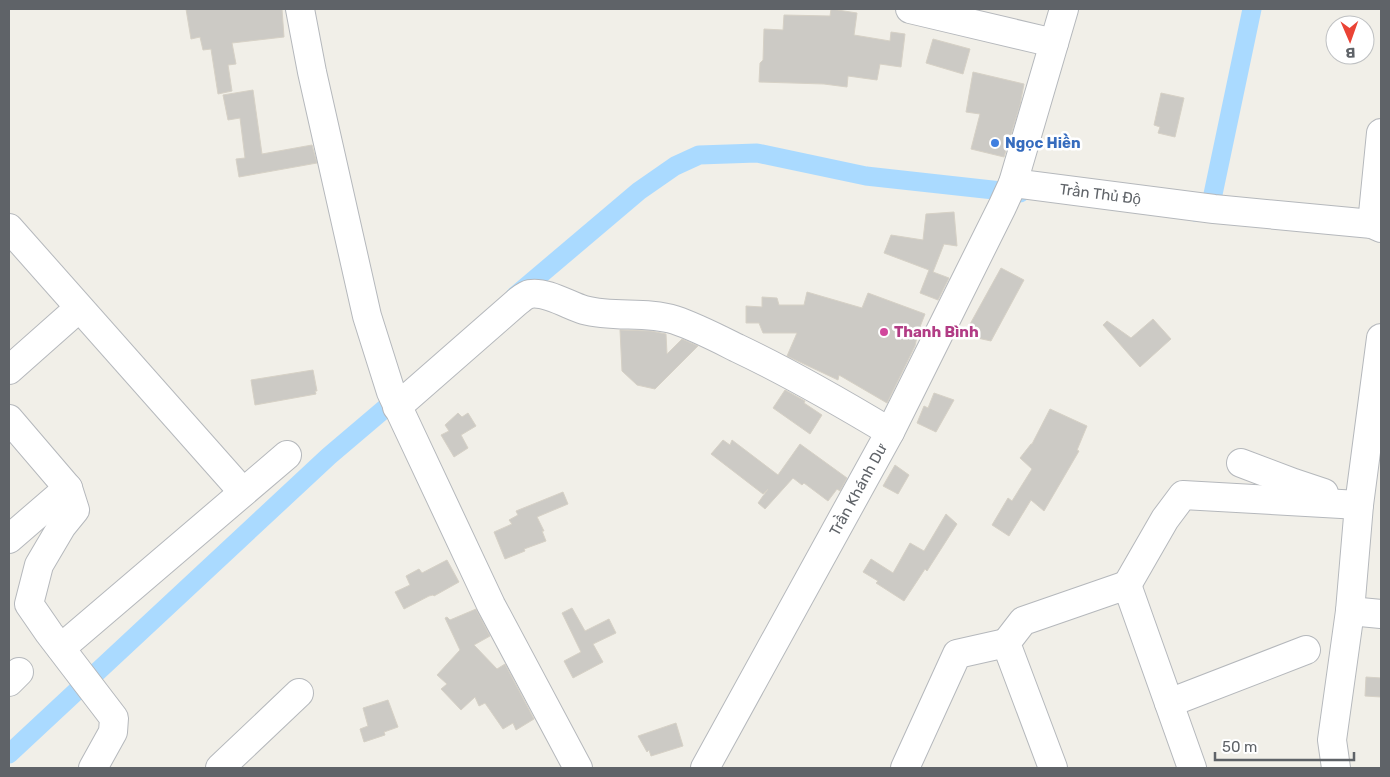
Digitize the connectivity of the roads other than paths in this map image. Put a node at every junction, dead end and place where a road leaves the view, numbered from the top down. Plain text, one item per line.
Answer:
1 (300, 9) edge
2 (910, 9) edge
3 (1064, 9) edge
4 (1054, 42) junction
5 (1381, 133) edge
6 (1009, 192) junction
7 (1378, 196) edge
8 (1376, 226) edge
9 (9, 228) edge
10 (79, 308) junction
11 (1380, 348) edge
12 (9, 370) edge
13 (394, 401) junction
14 (9, 419) edge
15 (890, 432) junction
16 (287, 455) dead end
17 (1240, 463) dead end
18 (68, 488) junction
19 (244, 492) junction
20 (1359, 505) junction
21 (9, 538) edge
22 (1127, 586) junction
23 (1350, 611) junction
24 (1381, 614) edge
25 (1006, 643) junction
26 (61, 648) junction
27 (1306, 650) dead end
28 (299, 693) dead end
29 (1169, 703) junction
30 (93, 768) edge
31 (220, 768) edge
32 (578, 768) edge
33 (705, 768) edge
34 (905, 768) edge
35 (1053, 768) edge
36 (1192, 768) edge
37 (1336, 768) edge

1 - 13 street
2 - 4 street
3 - 4 street, Trần Khánh Dư
4 - 6 street, Trần Khánh Dư
5 - 7 street
6 - 8 street, Trần Thủ Độ
6 - 15 street, Trần Khánh Dư
7 - 8 street
9 - 10 street
10 - 12 street
10 - 19 street
11 - 20 street
13 - 15 street
13 - 32 street
14 - 18 street
15 - 33 street, Trần Khánh Dư
16 - 19 street
17 - 20 street
18 - 21 street
18 - 26 street
19 - 26 street
20 - 22 street
20 - 23 street
22 - 25 street
22 - 29 street
23 - 24 street
23 - 37 street
25 - 34 street
25 - 35 street
26 - 30 street
27 - 29 street
28 - 31 street
29 - 36 street

